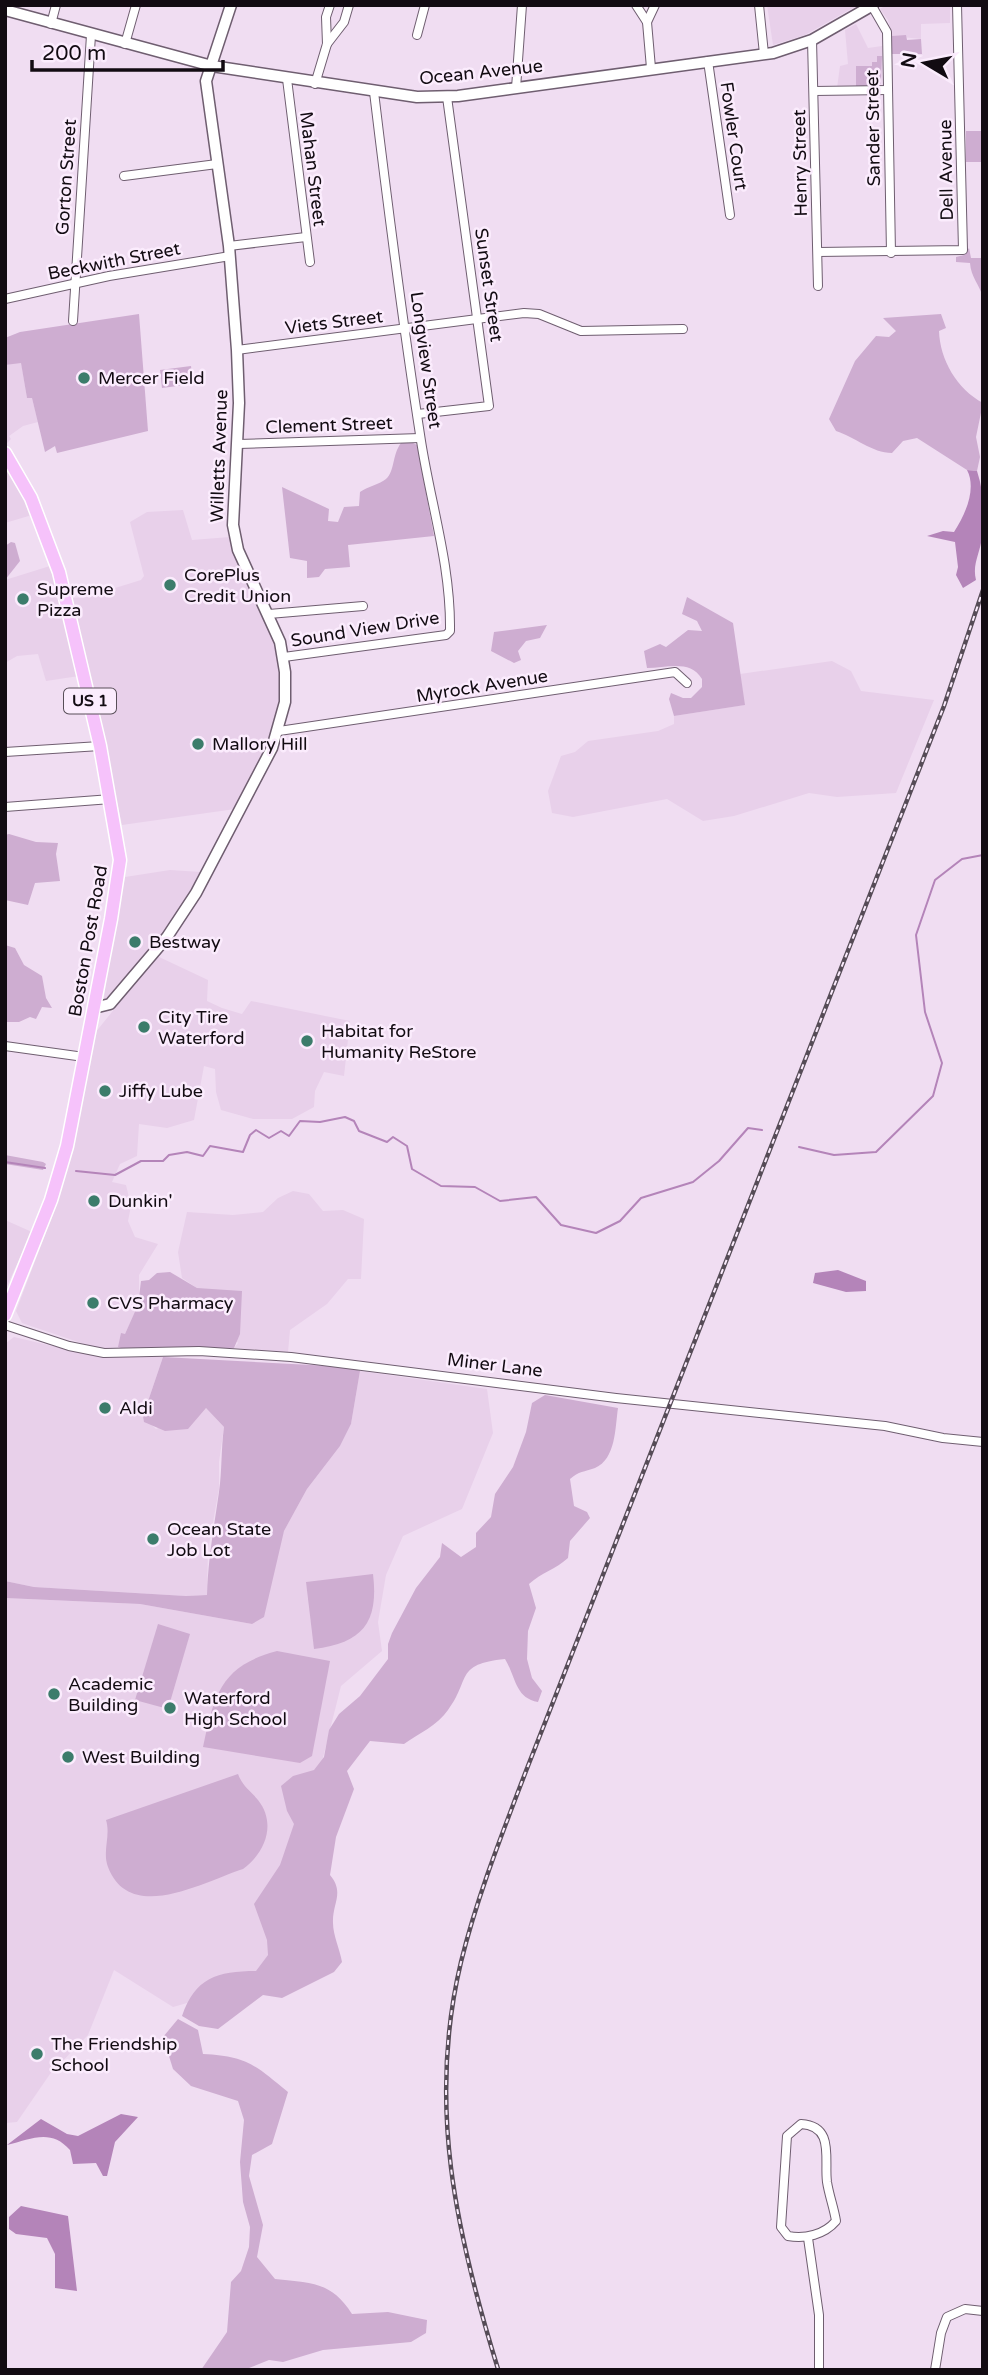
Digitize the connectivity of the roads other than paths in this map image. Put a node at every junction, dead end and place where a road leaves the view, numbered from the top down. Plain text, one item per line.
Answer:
1 (56, 5) edge
2 (136, 5) edge
3 (230, 5) edge
4 (330, 5) edge
5 (349, 5) edge
6 (425, 5) edge
7 (522, 5) edge
8 (636, 5) edge
9 (655, 5) edge
10 (759, 5) edge
11 (957, 5) edge
12 (873, 6) edge
13 (5, 10) edge
14 (647, 22) junction
15 (51, 24) junction
16 (91, 35) junction
17 (417, 35) dead end
18 (812, 40) junction
19 (125, 44) junction
20 (327, 44) junction
21 (764, 54) junction
22 (708, 61) junction
23 (212, 66) junction
24 (651, 68) junction
25 (287, 79) junction
26 (316, 84) junction
27 (516, 88) junction
28 (888, 90) junction
29 (814, 91) junction
30 (374, 92) junction
31 (447, 97) junction
32 (217, 164) junction
33 (124, 176) dead end
34 (730, 215) dead end
35 (306, 237) junction
36 (229, 251) junction
37 (818, 252) junction
38 (891, 253) junction
39 (310, 262) dead end
40 (76, 284) junction
41 (818, 286) dead end
42 (5, 299) edge
43 (478, 318) junction
44 (73, 321) dead end
45 (406, 329) junction
46 (683, 330) dead end
47 (237, 350) junction
48 (418, 414) junction
49 (420, 438) junction
50 (238, 444) junction
51 (5, 453) edge
52 (363, 606) dead end
53 (269, 614) junction
54 (450, 631) joint
55 (284, 657) junction
56 (687, 683) dead end
57 (279, 731) junction
58 (100, 746) junction
59 (5, 752) edge
60 (111, 799) junction
61 (5, 807) edge
62 (94, 1008) junction
63 (5, 1046) edge
64 (84, 1057) junction
65 (5, 1315) edge
66 (5, 1325) edge
67 (983, 1442) edge
68 (808, 2238) junction
69 (983, 2311) edge
70 (819, 2370) edge
71 (935, 2370) edge

1 - 15 street
2 - 19 street
3 - 23 street, Willetts Avenue
4 - 20 street
5 - 20 street
6 - 17 street
7 - 27 street
8 - 14 street
9 - 14 street
10 - 21 street
11 - 38 street, Dell Avenue
12 - 18 street, Ocean Avenue
12 - 28 street, Sander Street
13 - 15 street, Ocean Avenue
14 - 24 street
15 - 16 street, Ocean Avenue
16 - 19 street, Ocean Avenue
16 - 40 street, Gorton Street
18 - 21 street, Ocean Avenue
18 - 29 street, Henry Street
19 - 23 street, Ocean Avenue
20 - 26 street
21 - 22 street, Ocean Avenue
22 - 24 street, Ocean Avenue
22 - 34 street, Fowler Court
23 - 25 street, Ocean Avenue
23 - 32 street, Willetts Avenue
24 - 27 street, Ocean Avenue
25 - 26 street, Ocean Avenue
25 - 35 street, Mahan Street
26 - 30 street, Ocean Avenue
27 - 31 street, Ocean Avenue
28 - 29 street
28 - 38 street, Sander Street
29 - 37 street, Henry Street
30 - 31 street, Ocean Avenue
30 - 45 street, Longview Street
31 - 43 street, Sunset Street
32 - 33 street
32 - 36 street, Willetts Avenue
35 - 36 street, Beckwith Street
35 - 39 street, Mahan Street
36 - 40 street, Beckwith Street
36 - 47 street, Willetts Avenue
37 - 38 street
37 - 41 street, Henry Street
40 - 42 street, Beckwith Street
40 - 44 street, Gorton Street
43 - 45 street, Viets Street
43 - 46 street, Viets Street
43 - 48 street, Sunset Street
45 - 47 street, Viets Street
45 - 48 street, Longview Street
47 - 50 street, Willetts Avenue
48 - 49 street, Longview Street
49 - 50 street, Clement Street
49 - 54 street, Longview Street
50 - 53 street, Willetts Avenue
51 - 58 main road, Boston Post Road / US 1
52 - 53 street
53 - 55 street, Willetts Avenue
54 - 55 street, Sound View Drive
55 - 57 street, Willetts Avenue
56 - 57 street, Myrock Avenue
57 - 62 street, Willetts Avenue
58 - 59 street
58 - 60 main road, Boston Post Road / US 1
60 - 61 street
60 - 62 main road, Boston Post Road / US 1
62 - 64 main road, Boston Post Road / US 1
63 - 64 street
64 - 65 main road, Boston Post Road / US 1
66 - 67 street, Miner Lane
68 - 68 street
68 - 70 street
69 - 71 street

